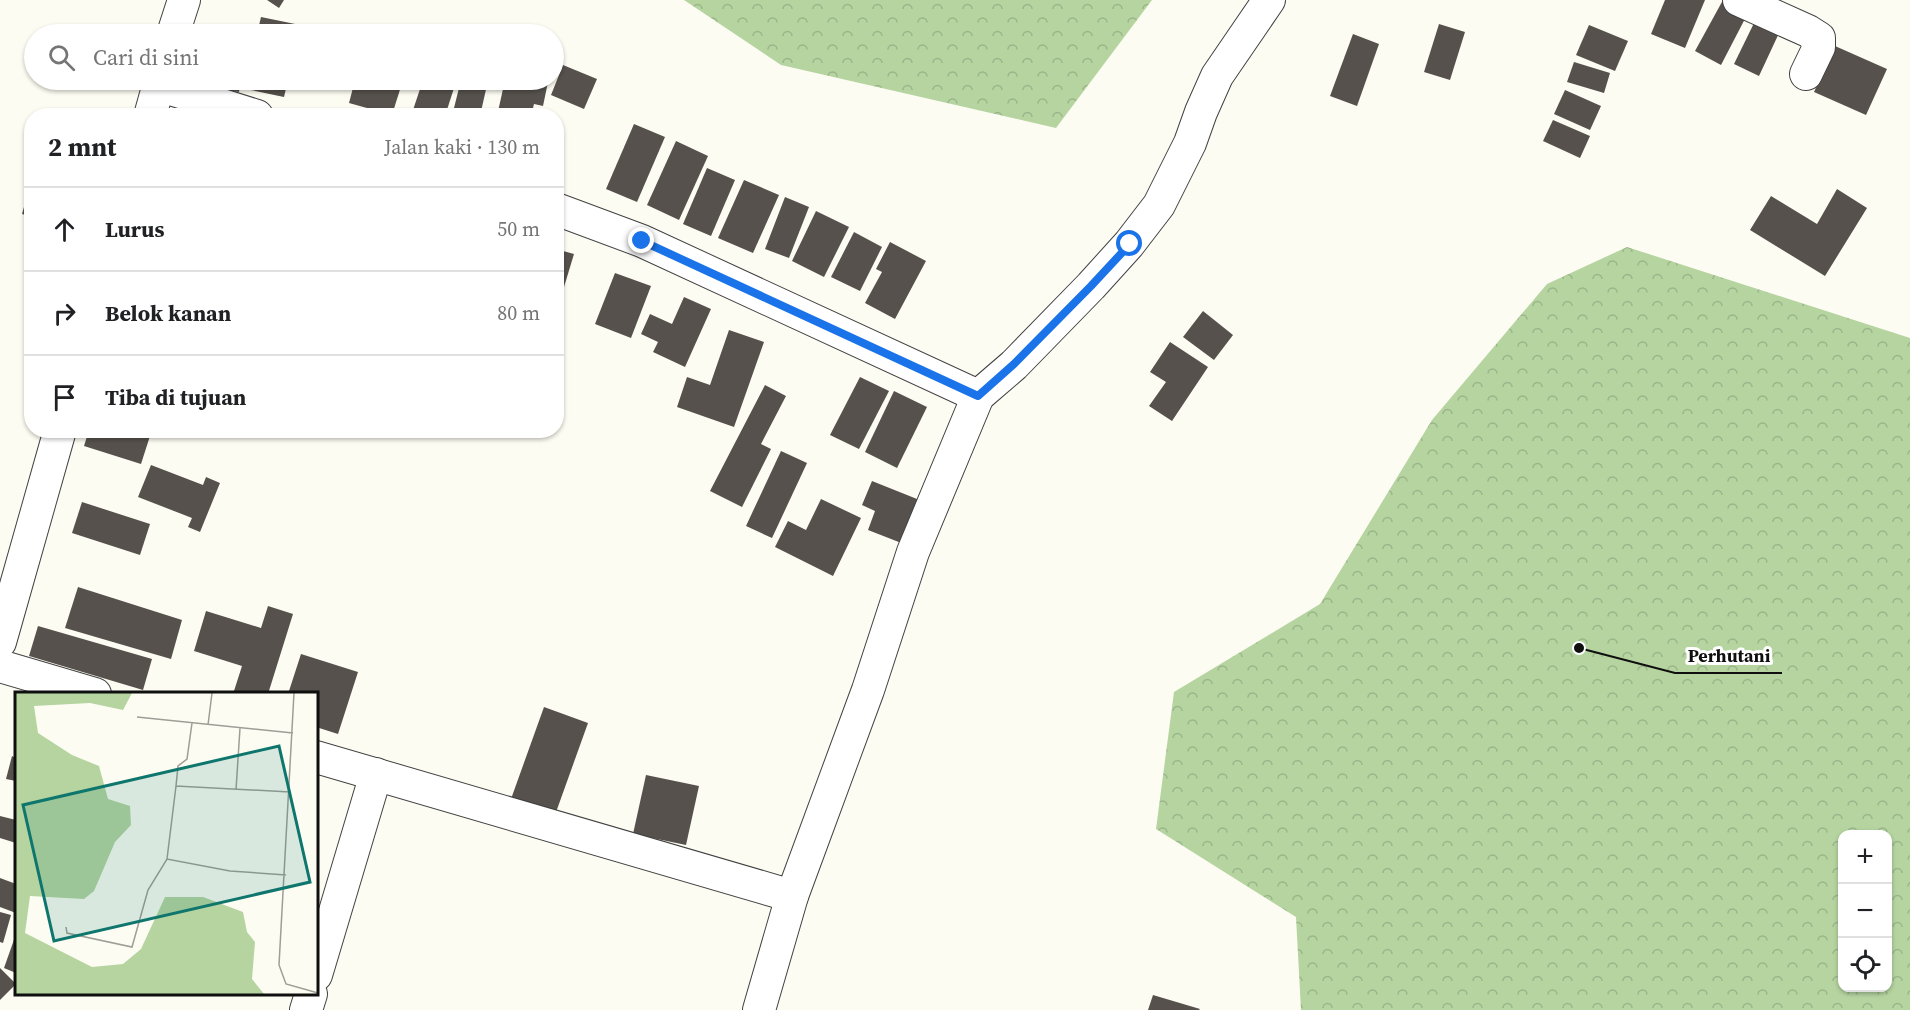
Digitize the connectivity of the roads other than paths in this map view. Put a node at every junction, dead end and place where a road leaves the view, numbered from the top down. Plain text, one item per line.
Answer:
1 (184, 0) edge
2 (1269, 0) edge
3 (1739, 0) edge
4 (176, 24) edge
5 (1806, 75) dead end
6 (157, 90) edge
7 (182, 90) edge
8 (152, 108) edge
9 (234, 108) edge
10 (564, 212) edge
11 (996, 380) junction
12 (58, 438) edge
13 (0, 642) edge
14 (0, 666) edge
15 (91, 692) edge
16 (318, 758) edge
17 (375, 779) junction
18 (790, 904) junction
19 (318, 968) edge
20 (310, 995) edge
21 (306, 1010) edge
22 (759, 1010) edge

1 - 4 street
2 - 11 street
3 - 5 street
6 - 8 street
7 - 9 street
10 - 11 street
11 - 18 street
12 - 13 street
14 - 15 street
16 - 17 street
17 - 18 street
17 - 19 street
18 - 22 street
20 - 21 street

